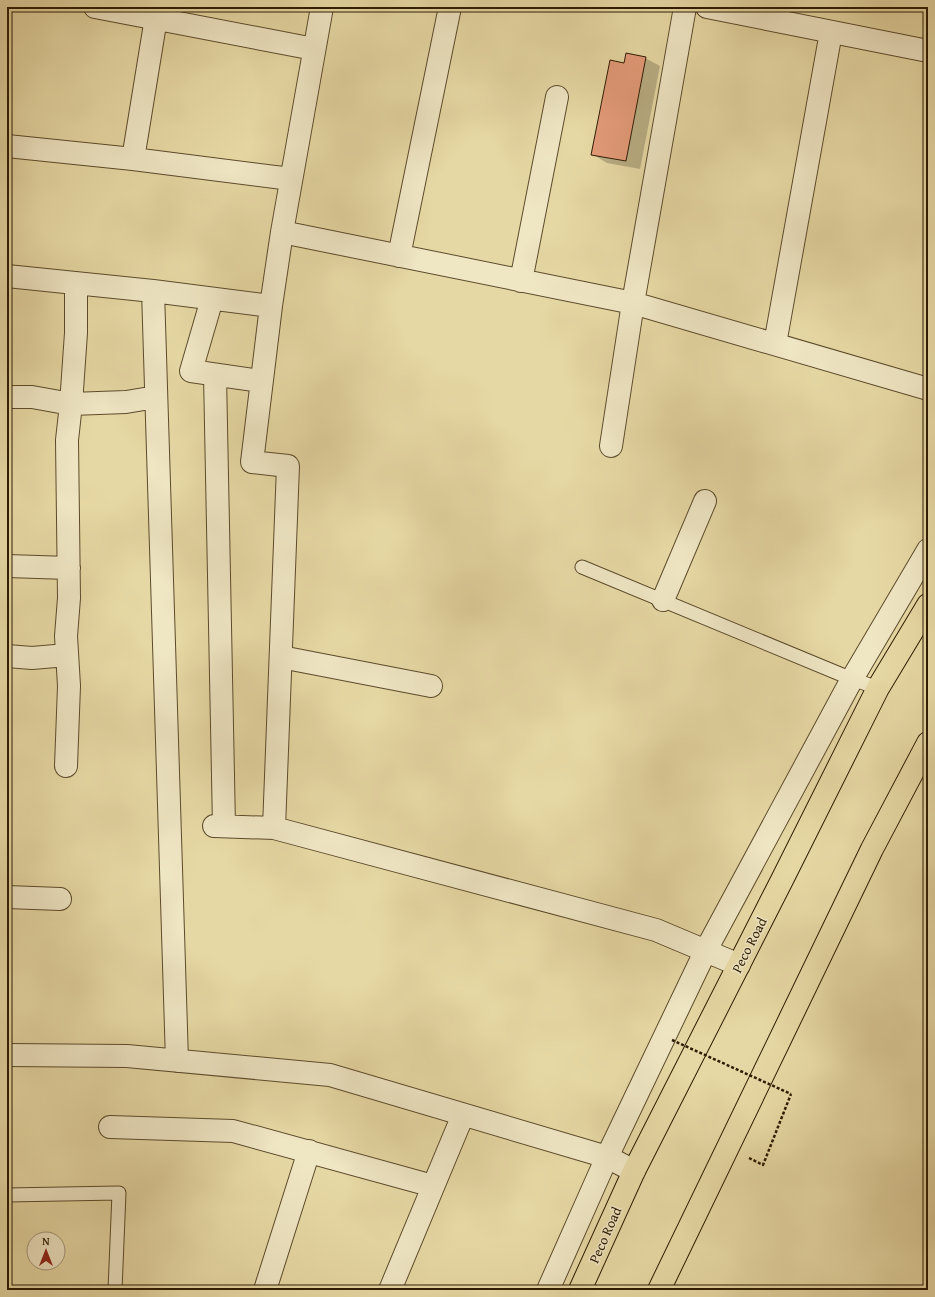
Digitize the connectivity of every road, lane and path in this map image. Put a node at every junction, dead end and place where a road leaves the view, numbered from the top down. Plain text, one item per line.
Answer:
1 (95, 7) edge
2 (322, 7) edge
3 (450, 7) edge
4 (685, 7) edge
5 (707, 7) edge
6 (156, 18) junction
7 (831, 32) junction
8 (314, 49) junction
9 (928, 51) edge
10 (557, 97) dead end
11 (7, 146) edge
12 (133, 159) junction
13 (291, 180) junction
14 (282, 232) junction
15 (399, 256) junction
16 (7, 276) edge
17 (521, 281) junction
18 (76, 283) junction
19 (153, 291) junction
20 (212, 299) junction
21 (633, 303) junction
22 (271, 306) junction
23 (775, 344) junction
24 (215, 375) junction
25 (261, 381) junction
26 (928, 389) edge
27 (7, 398) edge
28 (156, 398) junction
29 (71, 404) junction
30 (611, 446) dead end
31 (705, 501) dead end
32 (928, 550) edge
33 (7, 566) edge
34 (582, 567) dead end
35 (68, 568) junction
36 (663, 600) junction
37 (928, 605) edge
38 (67, 655) junction
39 (7, 656) edge
40 (280, 657) junction
41 (852, 679) junction
42 (431, 686) dead end
43 (878, 688) junction
44 (928, 743) edge
45 (66, 766) dead end
46 (274, 828) junction
47 (7, 897) edge
48 (60, 899) dead end
49 (706, 950) junction
50 (739, 965) junction
51 (672, 1040) dead end
52 (7, 1055) edge
53 (177, 1060) junction
54 (464, 1115) junction
55 (110, 1127) dead end
56 (309, 1151) junction
57 (607, 1157) junction
58 (763, 1165) dead end
59 (634, 1171) junction
60 (433, 1186) junction
61 (7, 1195) edge
62 (115, 1290) edge
63 (265, 1290) edge
64 (390, 1290) edge
65 (548, 1290) edge
66 (580, 1290) edge
67 (659, 1290) edge

1 - 6 street
2 - 8 street
3 - 15 street
4 - 21 street
5 - 7 street
6 - 8 street
6 - 12 street
7 - 9 street
7 - 23 street
8 - 13 street
10 - 17 street
11 - 12 street
12 - 13 street
13 - 14 street
14 - 15 street
14 - 22 street
15 - 17 street
16 - 18 street
17 - 21 street
18 - 19 street
18 - 29 street
19 - 20 street
19 - 28 street
20 - 22 street
20 - 24 street
21 - 23 street
21 - 30 street
22 - 25 street
23 - 26 street
24 - 25 street
24 - 46 street
25 - 40 street
27 - 29 street
28 - 29 street
28 - 53 street
29 - 35 street
31 - 36 street
32 - 41 street
33 - 35 street
34 - 36 lane
35 - 38 street
36 - 41 lane
37 - 43 main road, Peco Road
38 - 39 street
38 - 45 street
40 - 42 street
40 - 46 street
41 - 43 lane
41 - 49 street
43 - 50 main road, Peco Road
44 - 67 main road
46 - 49 street
47 - 48 street
49 - 50 street
49 - 57 street
50 - 59 main road, Peco Road
51 - 58 path, bridge
52 - 53 street
53 - 54 street
54 - 57 street
54 - 60 street
55 - 56 street
56 - 60 street
56 - 63 street
57 - 59 street
57 - 65 street
59 - 66 main road, Peco Road
60 - 64 street
61 - 62 lane

